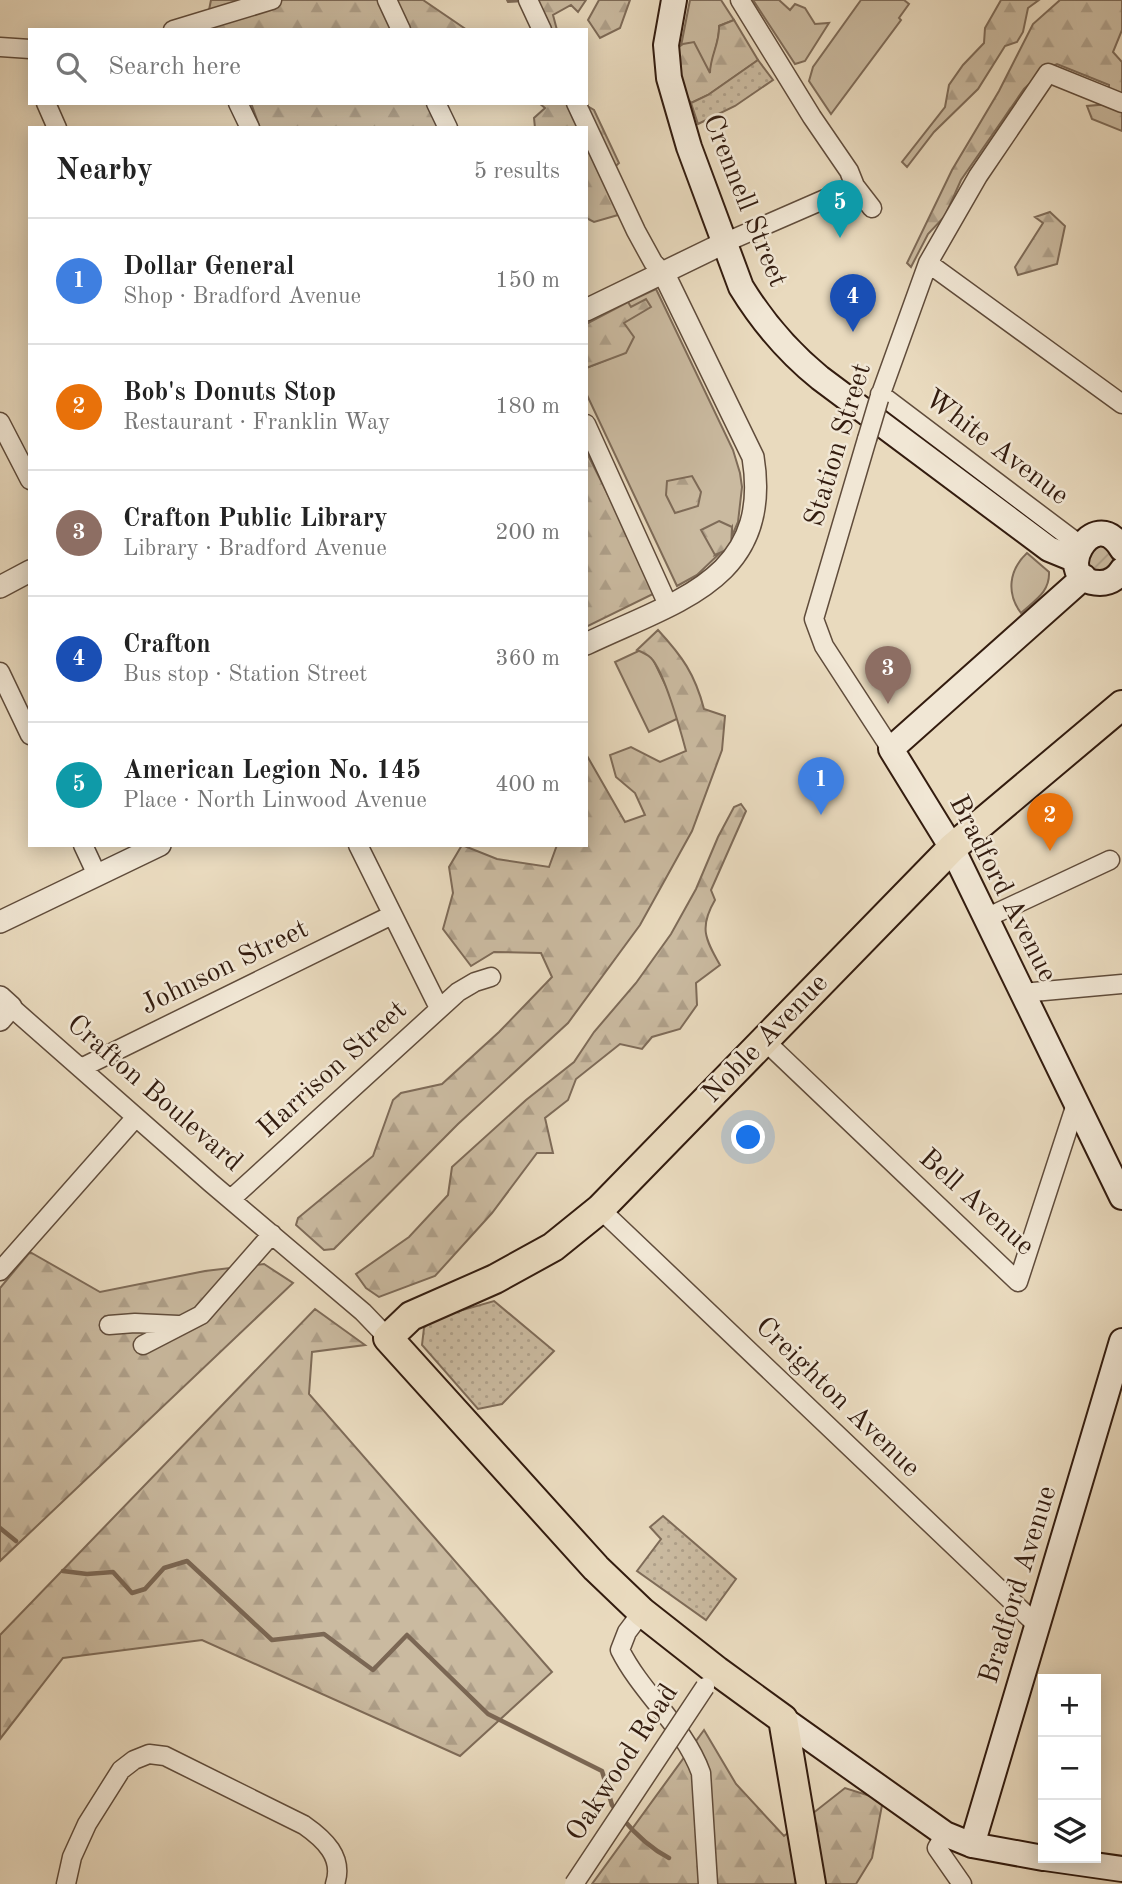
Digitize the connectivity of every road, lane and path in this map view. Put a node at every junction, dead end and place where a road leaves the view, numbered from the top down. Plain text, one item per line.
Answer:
1 (271, 0) edge
2 (387, 0) edge
3 (528, 0) edge
4 (674, 0) edge
5 (740, 0) edge
6 (202, 26) edge
7 (400, 28) edge
8 (541, 28) edge
9 (0, 47) edge
10 (26, 49) edge
11 (1122, 103) edge
12 (47, 105) edge
13 (239, 105) edge
14 (437, 105) edge
15 (577, 105) edge
16 (56, 126) edge
17 (249, 126) edge
18 (447, 126) edge
19 (587, 126) edge
20 (588, 129) edge
21 (852, 178) junction
22 (872, 208) dead end
23 (724, 243) junction
24 (928, 263) junction
25 (664, 274) junction
26 (588, 309) edge
27 (879, 396) junction
28 (1122, 404) edge
29 (0, 422) edge
30 (588, 428) edge
31 (28, 476) edge
32 (1119, 541) edge
33 (1080, 561) junction
34 (1122, 570) edge
35 (28, 571) edge
36 (0, 587) edge
37 (668, 605) junction
38 (814, 618) joint
39 (588, 643) edge
40 (0, 672) edge
41 (1122, 705) edge
42 (28, 731) edge
43 (891, 749) junction
44 (84, 847) edge
45 (156, 847) edge
46 (359, 847) edge
47 (952, 848) junction
48 (1110, 860) dead end
49 (97, 875) junction
50 (392, 915) junction
51 (986, 918) junction
52 (0, 922) edge
53 (491, 978) dead end
54 (1122, 984) edge
55 (1023, 993) junction
56 (4, 1008) edge
57 (439, 1009) junction
58 (765, 1041) junction
59 (81, 1068) junction
60 (1076, 1104) junction
61 (136, 1117) junction
62 (1122, 1197) edge
63 (232, 1199) junction
64 (600, 1209) junction
65 (272, 1234) junction
66 (0, 1270) edge
67 (109, 1325) dead end
68 (182, 1325) junction
69 (388, 1338) junction
70 (1122, 1341) edge
71 (143, 1345) dead end
72 (642, 1612) junction
73 (1038, 1626) junction
74 (711, 1679) junction
75 (783, 1718) junction
76 (945, 1834) junction
77 (972, 1845) junction
78 (1038, 1857) edge
79 (1079, 1863) edge
80 (1122, 1869) edge
81 (66, 1884) edge
82 (335, 1884) edge
83 (574, 1884) edge
84 (708, 1884) edge
85 (811, 1884) edge
86 (962, 1884) edge

1 - 6 street
2 - 7 street
3 - 8 street
4 - 23 main road, Crennell Street
5 - 21 street
9 - 10 street
11 - 24 street, Station Street
12 - 16 street
13 - 17 street
14 - 18 street
15 - 19 street
20 - 25 street
21 - 22 street
21 - 23 street
23 - 25 street
23 - 33 main road, Crennell Street
24 - 27 street, Station Street
24 - 28 street
25 - 26 street
25 - 37 street
27 - 33 street, White Avenue
27 - 38 street, Station Street, bridge
29 - 31 street
30 - 37 street
32 - 33 main road
33 - 34 main road
33 - 43 main road
35 - 36 street
37 - 39 street
38 - 43 street, Bradford Avenue
40 - 42 street
41 - 47 main road, Noble Avenue
43 - 47 main road, Bradford Avenue
44 - 49 street
45 - 49 street
46 - 50 street
47 - 51 main road, Bradford Avenue
47 - 58 main road, Noble Avenue
48 - 51 street
49 - 52 street
50 - 57 street
50 - 59 street, Johnson Street
51 - 55 main road, Bradford Avenue
53 - 57 street, Harrison Street
54 - 55 street
55 - 60 main road, Bradford Avenue
56 - 59 street, Crafton Boulevard
57 - 63 street, Harrison Street
58 - 60 street, Bell Avenue
58 - 64 main road, Noble Avenue
59 - 61 street, Crafton Boulevard
60 - 62 main road, Bradford Avenue
61 - 63 street, Crafton Boulevard
61 - 66 street
63 - 65 street, Crafton Boulevard
64 - 69 main road, Noble Avenue
64 - 73 street, Creighton Avenue
65 - 68 street
65 - 69 street, Crafton Boulevard
67 - 68 street
68 - 71 street
69 - 72 main road
70 - 73 main road, Bradford Avenue
72 - 74 main road
72 - 84 street
73 - 77 main road, Bradford Avenue
74 - 75 main road
74 - 83 street, Oakwood Road, bridge
75 - 76 main road
75 - 85 main road
76 - 77 main road
76 - 86 street
77 - 78 main road
79 - 80 main road
81 - 82 street

